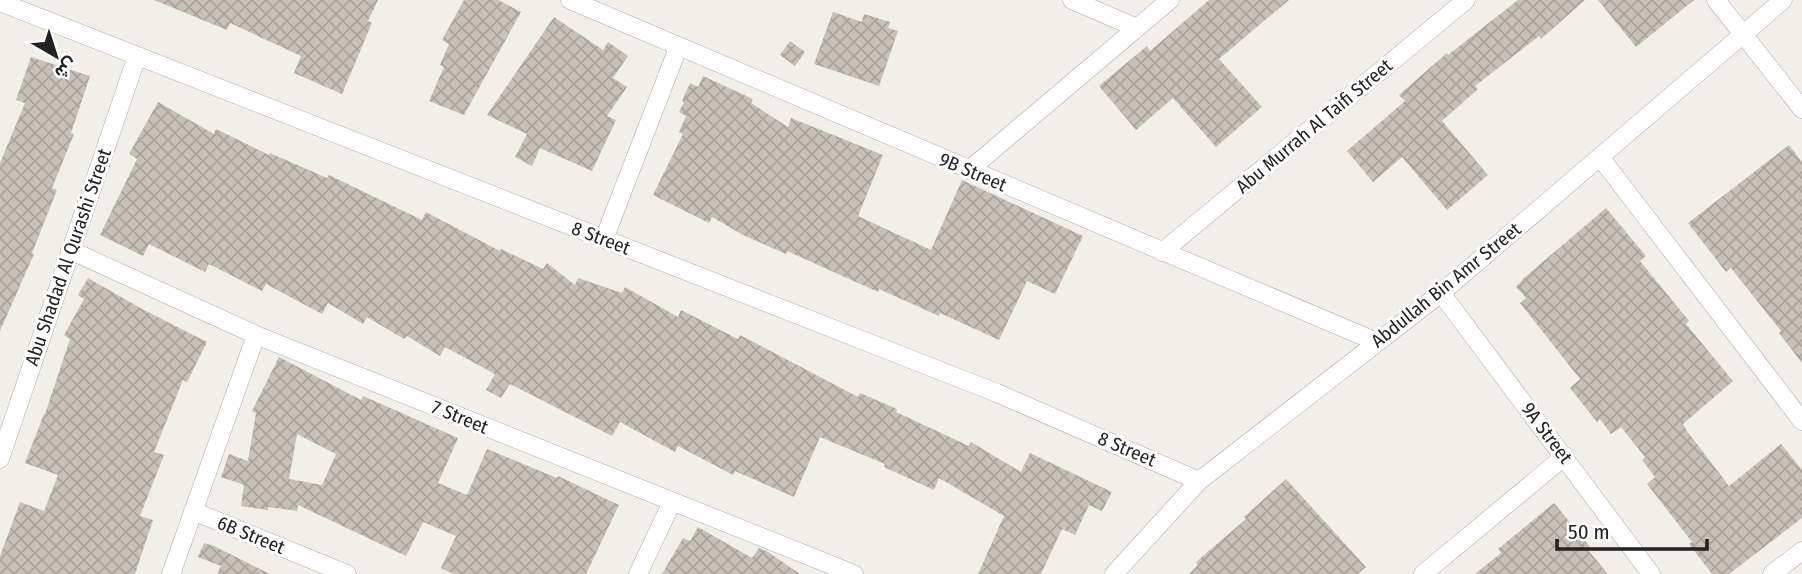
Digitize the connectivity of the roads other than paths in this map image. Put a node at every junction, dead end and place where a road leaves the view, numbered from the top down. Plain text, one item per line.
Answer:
1 (570, 0) edge
2 (1072, 0) edge
3 (1170, 0) edge
4 (1466, 0) edge
5 (1716, 0) edge
6 (1783, 0) edge
7 (0, 2) edge
8 (1137, 28) junction
9 (1743, 34) junction
10 (678, 48) junction
11 (137, 56) junction
12 (1802, 109) edge
13 (1600, 157) junction
14 (969, 170) junction
15 (604, 239) junction
16 (70, 250) junction
17 (1162, 251) junction
18 (1441, 293) junction
19 (256, 335) junction
20 (1377, 342) junction
21 (1802, 421) edge
22 (1565, 456) junction
23 (0, 460) edge
24 (1199, 481) junction
25 (672, 502) junction
26 (193, 511) junction
27 (1802, 551) edge
28 (171, 574) edge
29 (347, 574) edge
30 (638, 574) edge
31 (854, 574) edge
32 (1114, 574) edge
33 (1423, 574) edge
34 (1651, 574) edge
35 (1772, 574) edge

1 - 10 street, 9B Street
2 - 8 street
3 - 8 street
4 - 17 street, Abu Murrah Al Taifi Street
5 - 9 street
6 - 9 street, Abdullah Bin Amr Street
7 - 11 street, 8 Street
8 - 14 street
9 - 12 street
9 - 13 street, Abdullah Bin Amr Street
10 - 14 street, 9B Street
10 - 15 street
11 - 15 street, 8 Street
11 - 16 street, Abu Shadad Al Qurashi Street
13 - 18 street, Abdullah Bin Amr Street
13 - 21 street
14 - 17 street, 9B Street
15 - 24 street, 8 Street
16 - 19 street, 7 Street
16 - 23 street, Abu Shadad Al Qurashi Street
17 - 20 street, 9B Street
18 - 20 street, Abdullah Bin Amr Street
18 - 22 street, 9A Street
19 - 25 street, 7 Street
19 - 26 street
20 - 24 street, Abdullah Bin Amr Street
22 - 33 street
22 - 34 street, 9A Street
24 - 32 street, Abdullah Bin Amr Street
25 - 30 street
25 - 31 street, 7 Street
26 - 28 street
26 - 29 street, 6B Street
27 - 35 street

